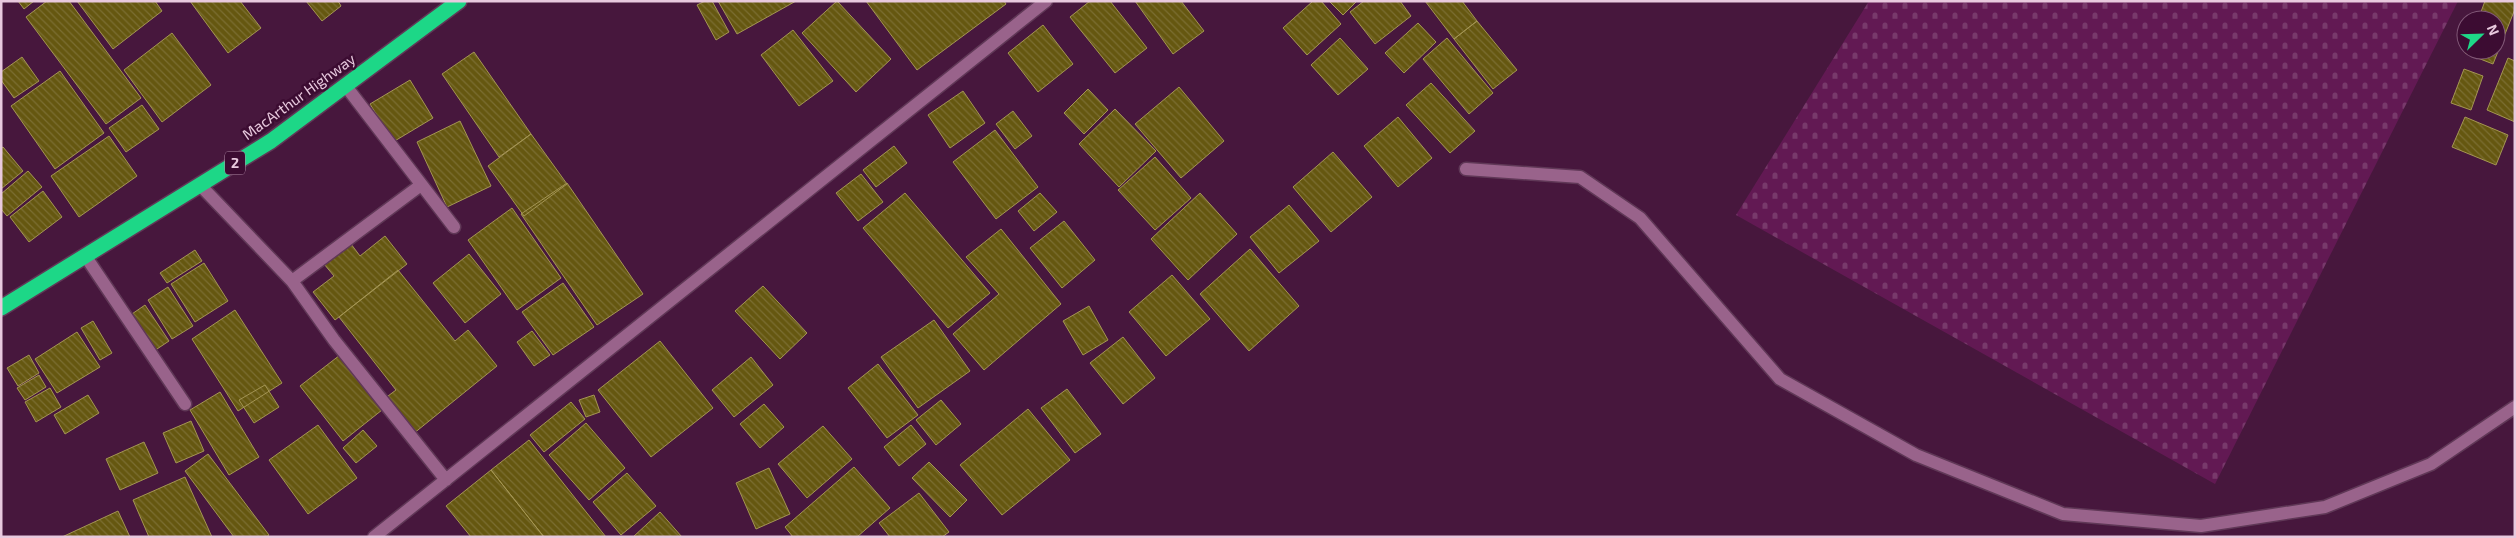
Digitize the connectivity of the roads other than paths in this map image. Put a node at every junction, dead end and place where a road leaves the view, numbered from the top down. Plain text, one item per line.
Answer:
1 (459, 1) edge
2 (1046, 1) edge
3 (345, 85) junction
4 (1466, 169) dead end
5 (200, 185) junction
6 (421, 185) junction
7 (454, 227) dead end
8 (86, 257) junction
9 (292, 281) junction
10 (1, 308) edge
11 (185, 404) dead end
12 (2515, 407) edge
13 (446, 480) junction
14 (374, 537) edge

1 - 3 highway, MacArthur Highway / 2
2 - 13 street
3 - 5 highway, MacArthur Highway / 2
3 - 6 street
4 - 12 street
5 - 8 highway, MacArthur Highway / 2
5 - 9 street
6 - 7 street
6 - 9 street
8 - 10 highway, MacArthur Highway / 2
8 - 11 street
9 - 13 street
13 - 14 street

